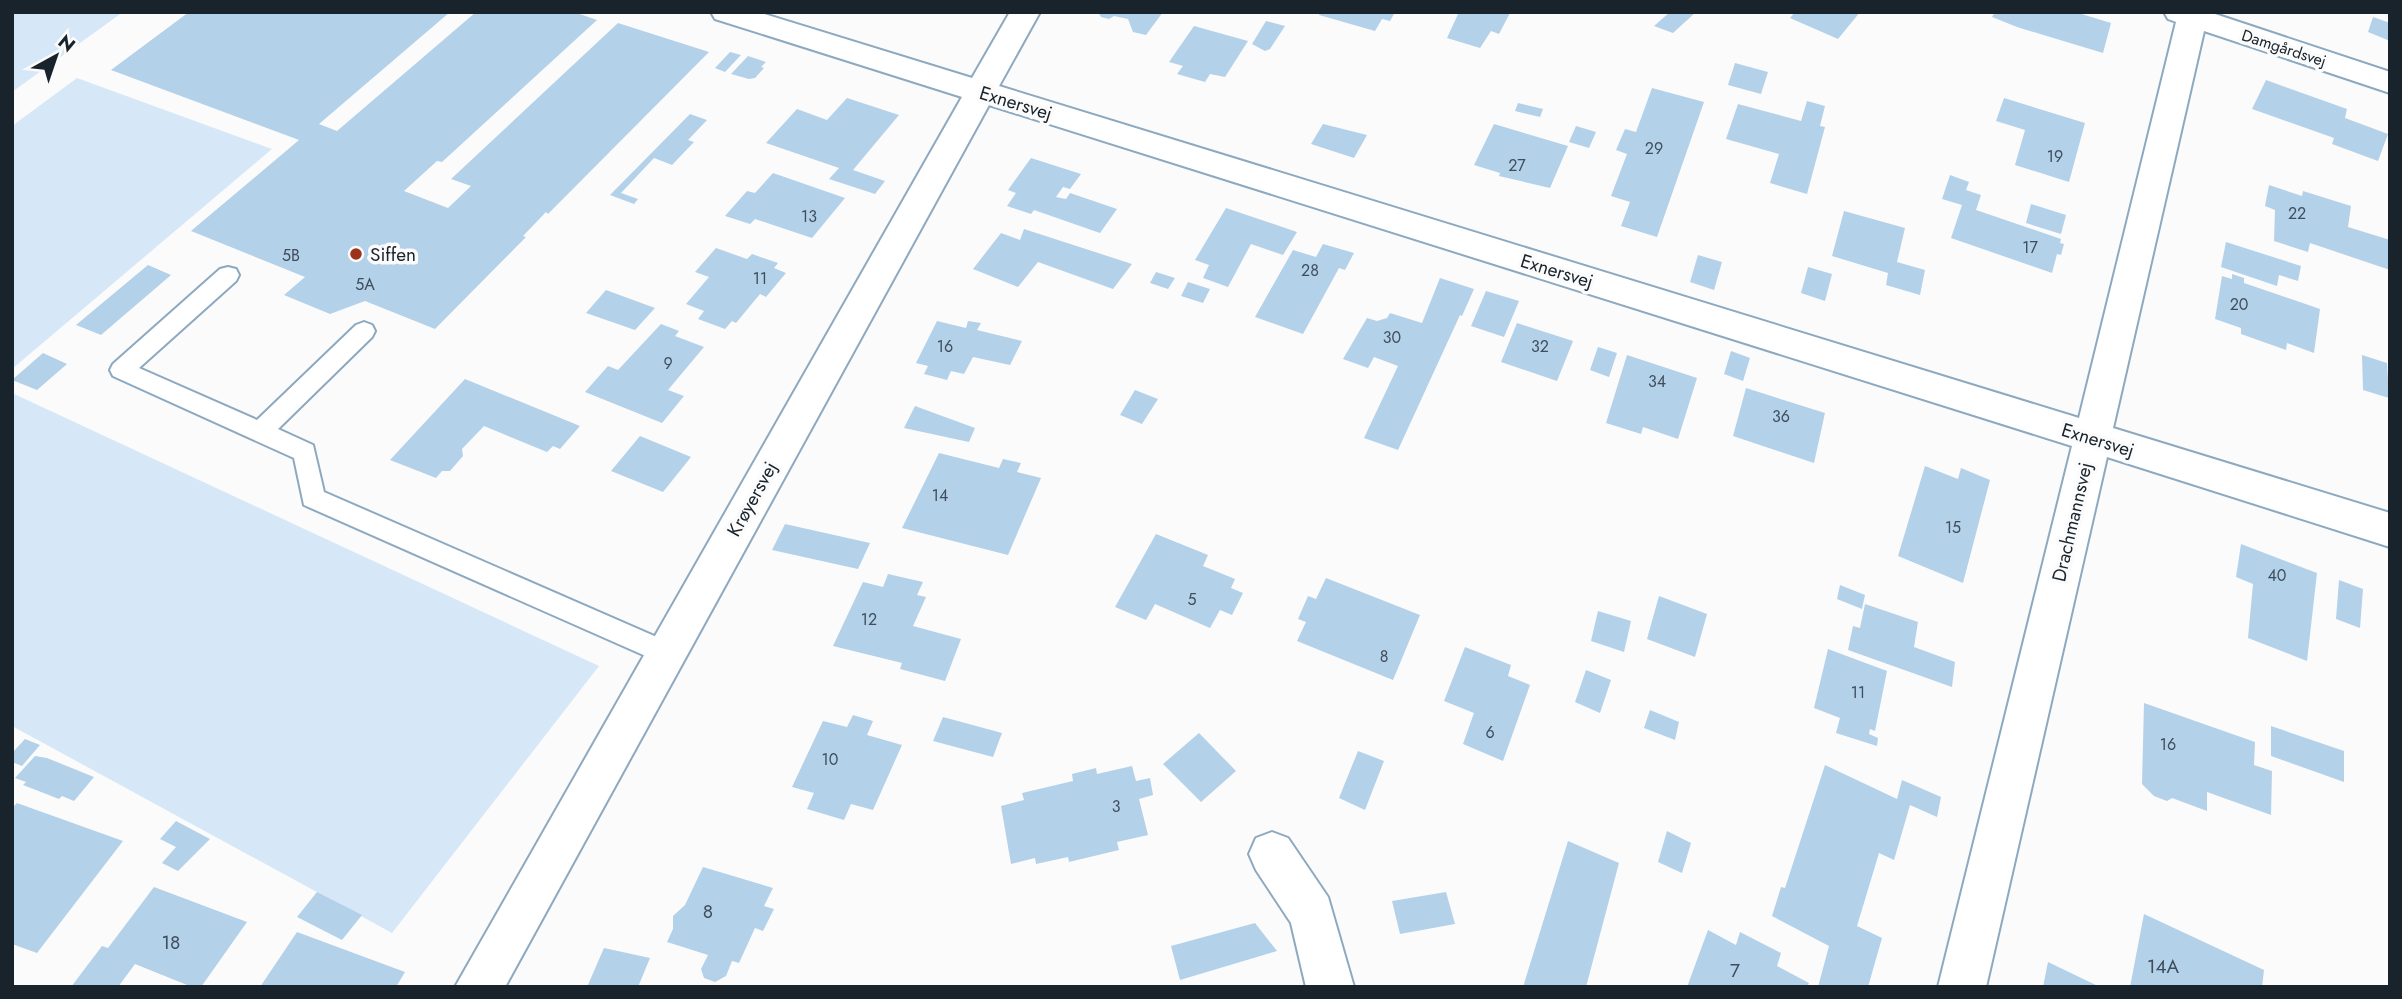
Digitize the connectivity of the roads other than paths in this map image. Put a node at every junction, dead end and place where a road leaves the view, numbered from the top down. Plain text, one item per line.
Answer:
1 (724, 12) edge
2 (1025, 12) edge
3 (2185, 15) edge
4 (2390, 83) edge
5 (980, 92) junction
6 (228, 275) dead end
7 (364, 331) dead end
8 (260, 432) junction
9 (2092, 438) junction
10 (2390, 530) edge
11 (666, 653) junction
12 (1272, 854) dead end
13 (480, 987) edge
14 (1330, 987) edge
15 (1962, 987) edge

1 - 5 street, Exnersvej
2 - 5 street, Krøyersvej
3 - 4 street, Damgårdsvej
3 - 9 street, Drachmannsvej
5 - 9 street, Exnersvej
5 - 11 street, Krøyersvej
6 - 8 lane
7 - 8 lane
8 - 11 lane
9 - 10 street, Exnersvej
9 - 15 street, Drachmannsvej
11 - 13 street, Krøyersvej
12 - 14 street

